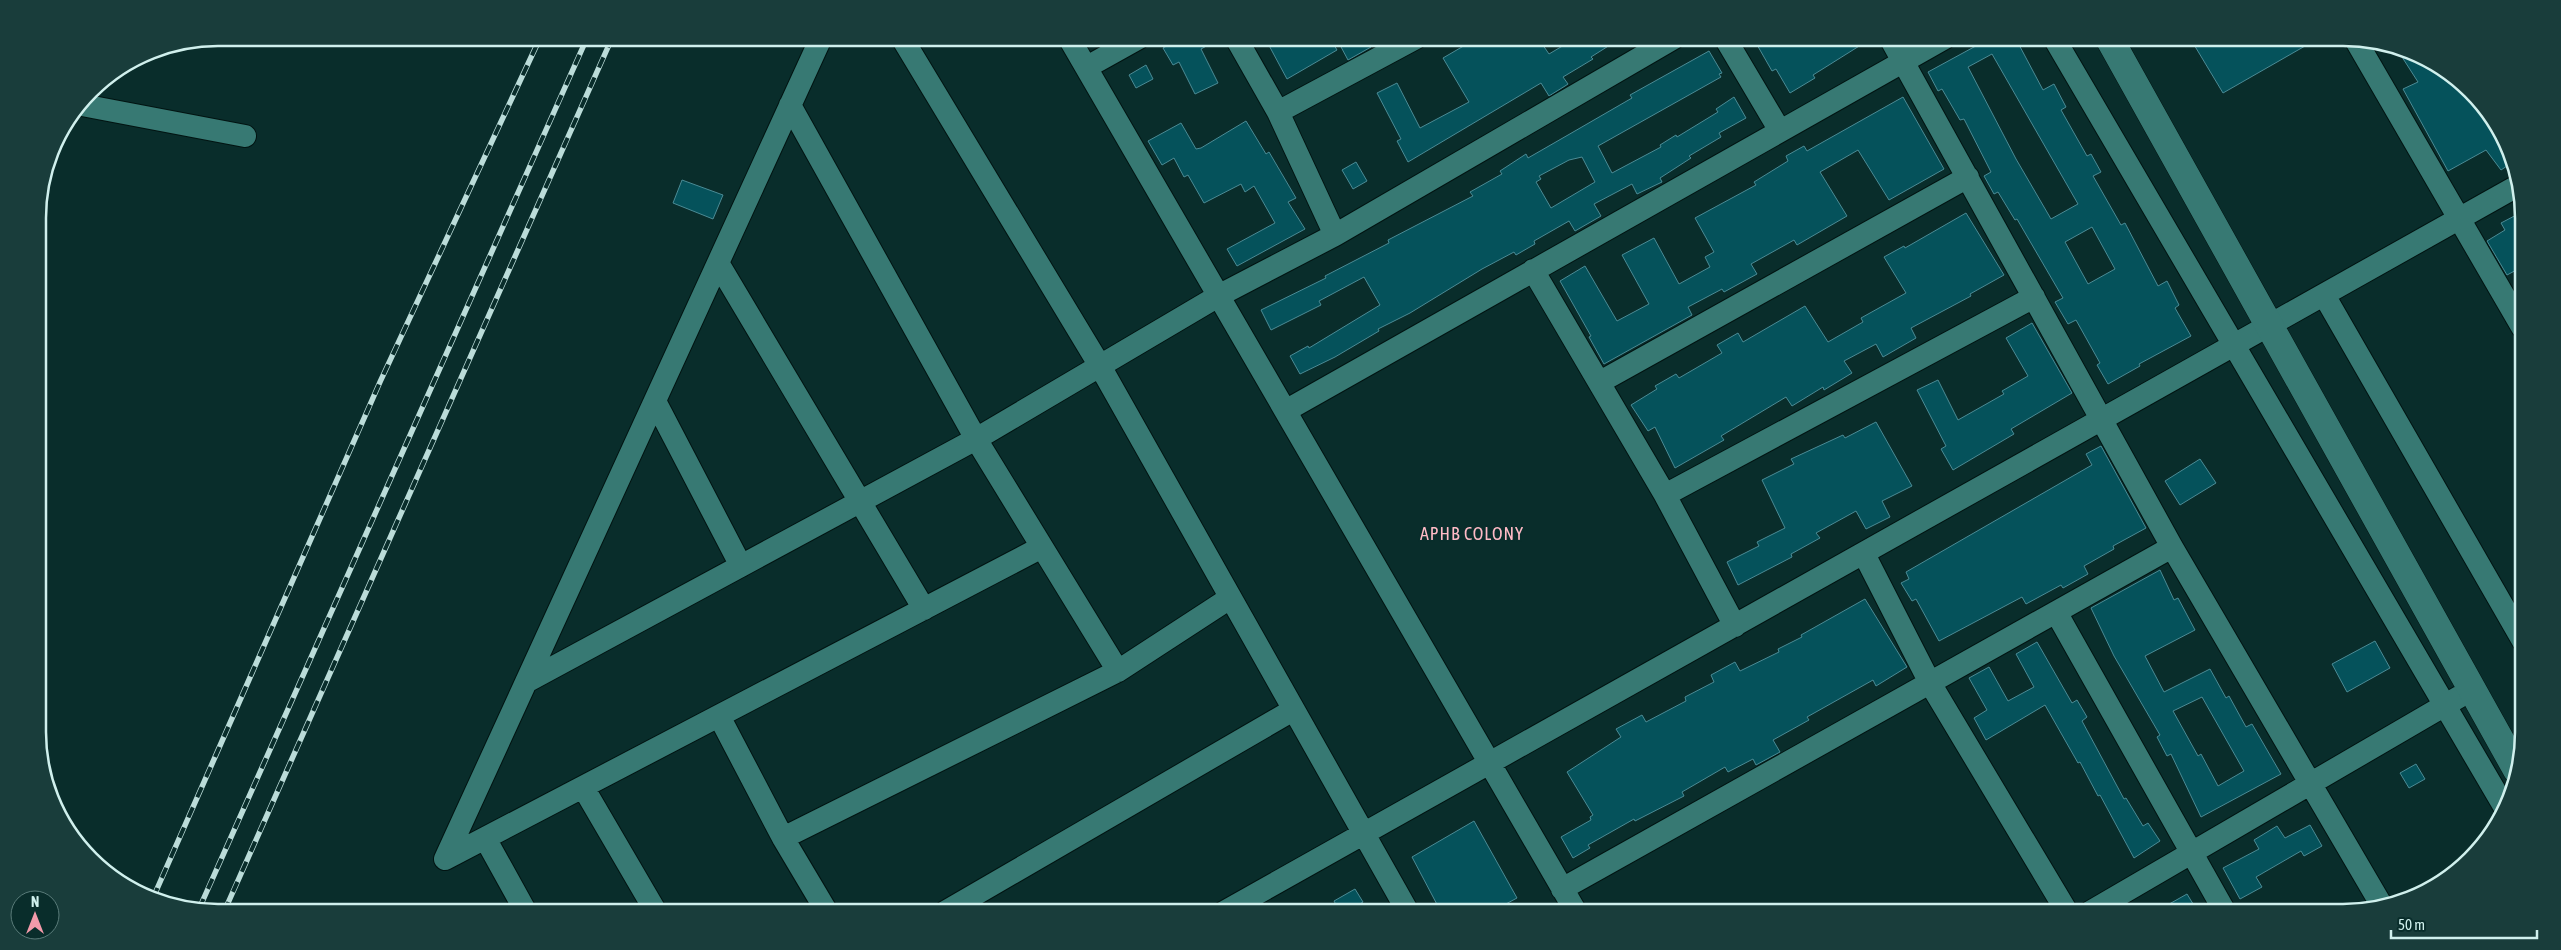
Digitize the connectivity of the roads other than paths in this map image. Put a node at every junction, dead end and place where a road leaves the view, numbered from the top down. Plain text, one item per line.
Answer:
1 (1400, 46) edge
2 (1660, 46) edge
3 (1730, 46) edge
4 (1895, 46) edge
5 (1930, 46) edge
6 (2059, 46) edge
7 (2114, 46) edge
8 (817, 47) edge
9 (907, 47) edge
10 (1075, 47) edge
11 (1124, 47) edge
12 (1241, 47) edge
13 (2360, 48) edge
14 (1904, 61) junction
15 (1087, 67) junction
16 (790, 105) junction
17 (88, 106) edge
18 (1278, 112) junction
19 (1780, 131) junction
20 (245, 136) dead end
21 (1968, 177) junction
22 (2512, 188) edge
23 (2460, 218) junction
24 (1335, 235) junction
25 (718, 263) junction
26 (1534, 270) junction
27 (1220, 295) junction
28 (2324, 295) junction
29 (2034, 297) junction
30 (2515, 315) edge
31 (2270, 326) junction
32 (2236, 345) junction
33 (1100, 366) junction
34 (1600, 382) junction
35 (655, 401) junction
36 (1287, 410) junction
37 (2102, 420) junction
38 (976, 440) junction
39 (1665, 495) junction
40 (862, 501) junction
41 (1042, 547) junction
42 (2172, 547) junction
43 (1864, 554) junction
44 (741, 566) junction
45 (1230, 598) junction
46 (924, 608) junction
47 (2056, 612) junction
48 (1735, 626) junction
49 (2515, 627) edge
50 (1118, 671) junction
51 (526, 682) junction
52 (1930, 683) junction
53 (2472, 689) junction
54 (2446, 704) junction
55 (1293, 710) junction
56 (719, 716) junction
57 (2512, 761) edge
58 (1490, 763) junction
59 (2311, 783) junction
60 (584, 787) junction
61 (2500, 800) edge
62 (1363, 834) junction
63 (486, 838) junction
64 (783, 838) junction
65 (2190, 854) junction
66 (1562, 889) junction
67 (2378, 900) edge
68 (1403, 903) edge
69 (1571, 903) edge
70 (2062, 903) edge
71 (2105, 903) edge
72 (2220, 903) edge
73 (522, 904) edge
74 (651, 904) edge
75 (822, 904) edge
76 (959, 904) edge
77 (1253, 904) edge

1 - 18 street
2 - 24 street
3 - 19 street
4 - 14 street
5 - 14 street
6 - 32 street
7 - 31 street
8 - 16 street
9 - 33 street
10 - 15 street
11 - 15 street
12 - 18 street
13 - 23 street
14 - 19 street
14 - 21 street
15 - 27 street
16 - 25 street
16 - 38 street
17 - 20 street
18 - 24 street
19 - 26 street
21 - 29 street
21 - 34 street
22 - 23 street
23 - 28 street
23 - 30 street
24 - 27 street
25 - 35 street
25 - 40 street
26 - 34 street
26 - 36 street
27 - 33 street
27 - 36 street
28 - 31 street
28 - 49 street
29 - 37 street
29 - 39 street
31 - 32 street
31 - 53 street
32 - 37 street
32 - 54 street
33 - 38 street
33 - 45 street
34 - 39 street
35 - 44 street
35 - 51 street
36 - 58 street
37 - 42 street
37 - 43 street
38 - 40 street
38 - 41 street
39 - 48 street
40 - 44 street
40 - 46 street
41 - 46 street
41 - 50 street
42 - 47 street
42 - 59 street
43 - 48 street
43 - 52 street
44 - 51 street
45 - 50 street
45 - 55 street
46 - 56 street
47 - 52 street
47 - 65 street
48 - 58 street
50 - 64 street
51 - 63 street
52 - 66 street
52 - 70 street
53 - 54 street
53 - 57 street
54 - 59 street
54 - 61 street
55 - 62 street
55 - 76 street
56 - 60 street
56 - 64 street
58 - 62 street
58 - 66 street
59 - 65 street
59 - 67 street
60 - 63 street
60 - 74 street
62 - 68 street
62 - 77 street
63 - 73 street
64 - 75 street
65 - 71 street
65 - 72 street
66 - 69 street

